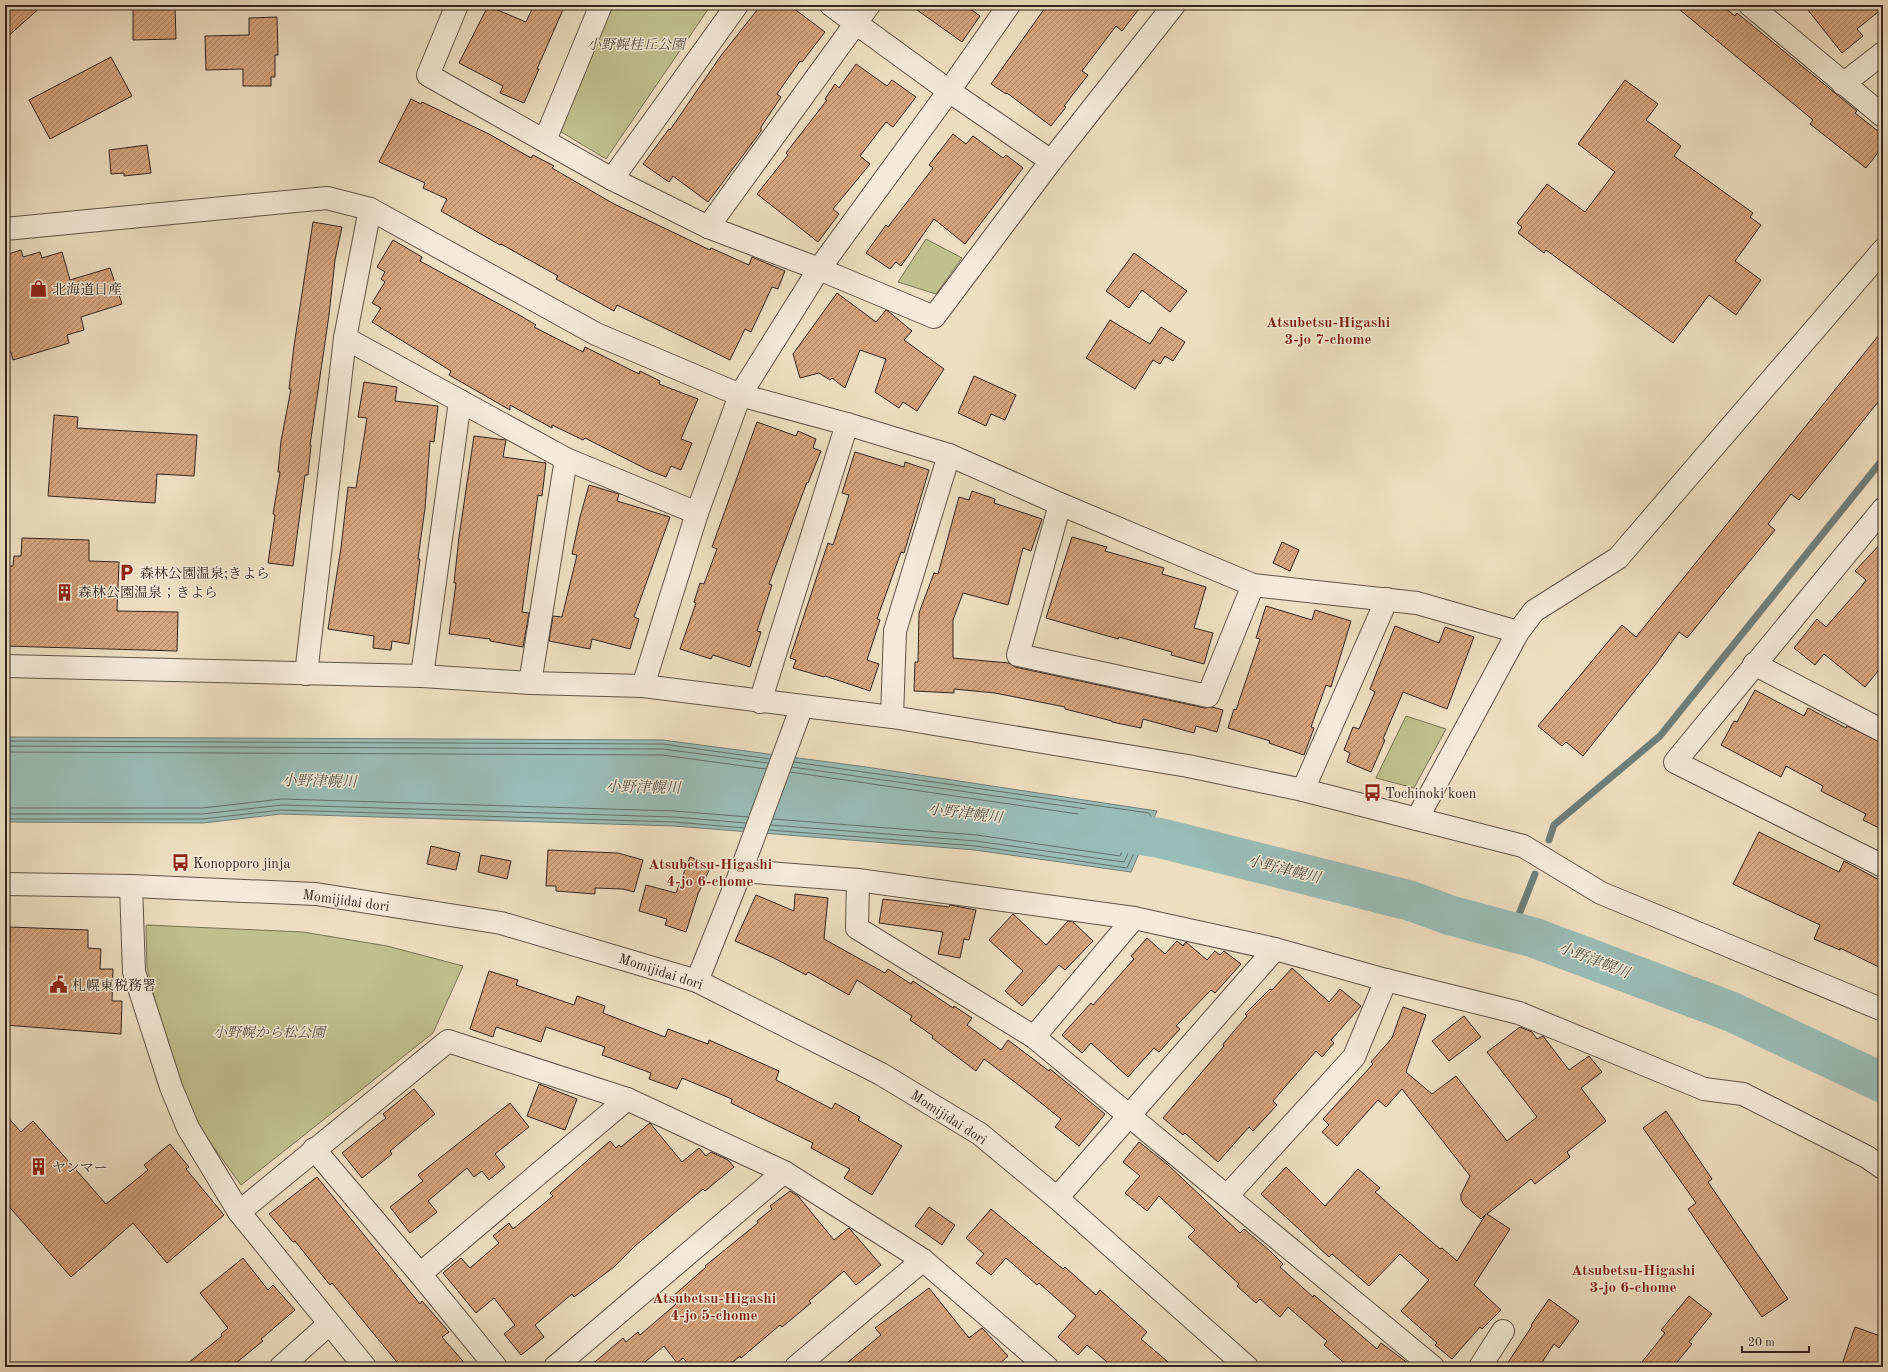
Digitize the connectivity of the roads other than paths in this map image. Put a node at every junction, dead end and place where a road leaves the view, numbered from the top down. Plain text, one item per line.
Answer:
1 (457, 5) edge
2 (601, 5) edge
3 (736, 5) edge
4 (831, 5) edge
5 (869, 5) edge
6 (1009, 5) edge
7 (1174, 5) edge
8 (1750, 5) edge
9 (856, 23) junction
10 (1883, 53) edge
11 (1843, 84) junction
12 (949, 91) junction
13 (1883, 116) edge
14 (544, 140) junction
15 (1051, 161) junction
16 (612, 179) junction
17 (370, 209) junction
18 (708, 228) junction
19 (5, 229) edge
20 (1883, 250) edge
21 (819, 270) junction
22 (345, 338) junction
23 (740, 395) junction
24 (460, 401) junction
25 (847, 424) junction
26 (949, 455) junction
27 (566, 459) junction
28 (1060, 504) junction
29 (1883, 509) edge
30 (698, 513) junction
31 (1253, 585) junction
32 (1387, 599) junction
33 (1518, 632) junction
34 (1754, 664) junction
35 (5, 666) edge
36 (306, 674) junction
37 (422, 676) junction
38 (530, 683) junction
39 (643, 686) junction
40 (760, 702) junction
41 (802, 706) junction
42 (892, 717) junction
43 (1879, 723) edge
44 (1303, 790) junction
45 (1417, 819) junction
46 (1883, 866) edge
47 (741, 872) junction
48 (858, 880) junction
49 (5, 884) edge
50 (131, 886) junction
51 (1134, 918) junction
52 (1274, 949) junction
53 (1386, 980) junction
54 (697, 981) junction
55 (1881, 1005) edge
56 (1034, 1037) junction
57 (626, 1099) junction
58 (1129, 1116) junction
59 (314, 1149) junction
60 (1883, 1168) edge
61 (784, 1172) junction
62 (1228, 1195) junction
63 (1057, 1198) junction
64 (239, 1212) junction
65 (923, 1260) junction
66 (420, 1274) junction
67 (329, 1324) junction
68 (1503, 1331) dead end
69 (1043, 1366) edge
70 (281, 1367) edge
71 (365, 1367) edge
72 (496, 1367) edge
73 (555, 1367) edge
74 (796, 1367) edge
75 (1246, 1367) edge
76 (1433, 1367) edge
77 (1480, 1367) edge

1 - 14 street
2 - 14 street
3 - 16 street
4 - 9 street
5 - 9 street
6 - 12 street
7 - 15 street
8 - 11 street
9 - 12 street
9 - 18 street
10 - 11 street
11 - 13 street
12 - 15 street
12 - 21 street
14 - 16 street
15 - 21 street
16 - 18 street
17 - 19 street
17 - 22 street
17 - 23 street
18 - 21 street
20 - 33 street
21 - 23 street
22 - 24 street
22 - 36 street
23 - 25 street
23 - 30 street
24 - 27 street
24 - 37 street
25 - 26 street
25 - 40 street
26 - 28 street
26 - 42 street
27 - 30 street
27 - 38 street
28 - 31 street
28 - 31 street
29 - 34 street
30 - 39 street
31 - 32 street
32 - 33 street
32 - 44 street
33 - 45 street
34 - 43 street
34 - 46 street
35 - 36 street
36 - 37 street
37 - 38 street
38 - 39 street
39 - 40 street
40 - 41 street
41 - 42 street
41 - 47 street
42 - 44 street
44 - 45 street
45 - 55 street
47 - 48 street
47 - 54 street
48 - 51 street
48 - 56 street
49 - 50 street, Momijidai dori
50 - 54 street, Momijidai dori
50 - 64 street
51 - 52 street
51 - 56 street
52 - 53 street
52 - 58 street
53 - 60 street
53 - 62 street
54 - 63 street, Momijidai dori
56 - 58 street
57 - 59 street
57 - 61 street
57 - 66 street
58 - 62 street
58 - 63 street
59 - 64 street
59 - 66 street
61 - 65 street
61 - 73 street
62 - 76 street
63 - 75 street, Momijidai dori
64 - 67 street
65 - 69 street
65 - 74 street
66 - 72 street
67 - 70 street
67 - 71 street
68 - 77 street

